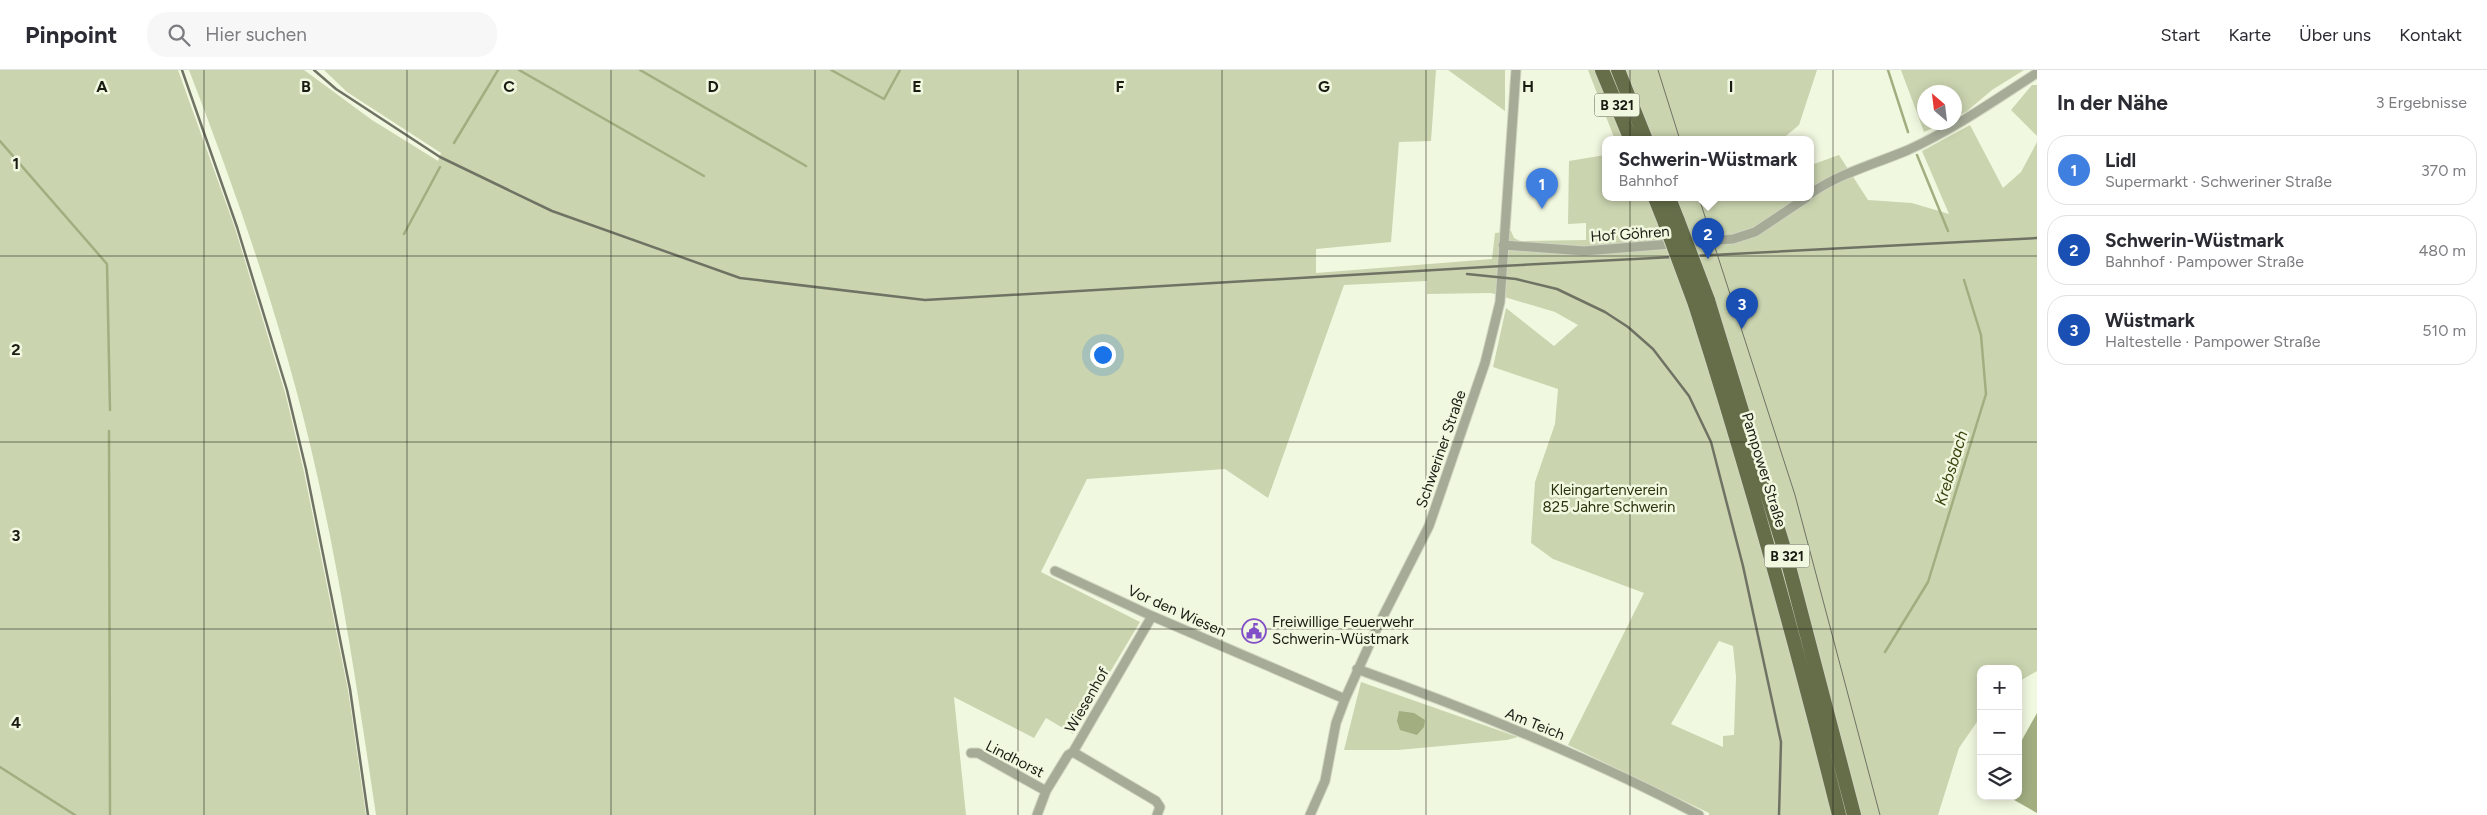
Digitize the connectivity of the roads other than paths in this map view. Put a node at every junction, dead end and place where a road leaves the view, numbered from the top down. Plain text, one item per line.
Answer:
1 (1516, 70) edge
2 (1602, 70) edge
3 (1618, 70) edge
4 (2037, 74) edge
5 (1629, 136) edge
6 (1644, 136) edge
7 (1814, 191) edge
8 (1656, 201) edge
9 (1669, 201) edge
10 (1802, 201) edge
11 (1672, 222) junction
12 (1504, 245) junction
13 (1701, 302) junction
14 (1055, 571) dead end
15 (1152, 616) junction
16 (1357, 669) junction
17 (1345, 699) junction
18 (1073, 752) junction
19 (971, 753) dead end
20 (1046, 791) junction
21 (1040, 814) edge
22 (1156, 815) edge
23 (1310, 815) edge
24 (1698, 815) edge
25 (1839, 815) edge
26 (1854, 815) edge

1 - 12 street, Schweriner Straße
2 - 5 main road, B 321
3 - 6 main road, B 321
4 - 7 street
8 - 11 main road, Pampower Straße / B 321
9 - 11 main road, Pampower Straße / B 321
10 - 12 street, Hof Göhren
11 - 13 main road, Pampower Straße / B 321, bridge
12 - 16 street, Schweriner Straße
13 - 25 main road, Pampower Straße / B 321
13 - 26 main road, Pampower Straße / B 321
14 - 15 street, Vor den Wiesen
15 - 17 street, Vor den Wiesen
15 - 18 street, Wiesenhof
16 - 17 street, Schweriner Straße
16 - 24 street, Am Teich
17 - 23 street, Schweriner Straße
18 - 20 street, Lindhorst
18 - 22 street, Wiesenhof
19 - 20 street, Lindhorst
20 - 21 street, Lindhorst

